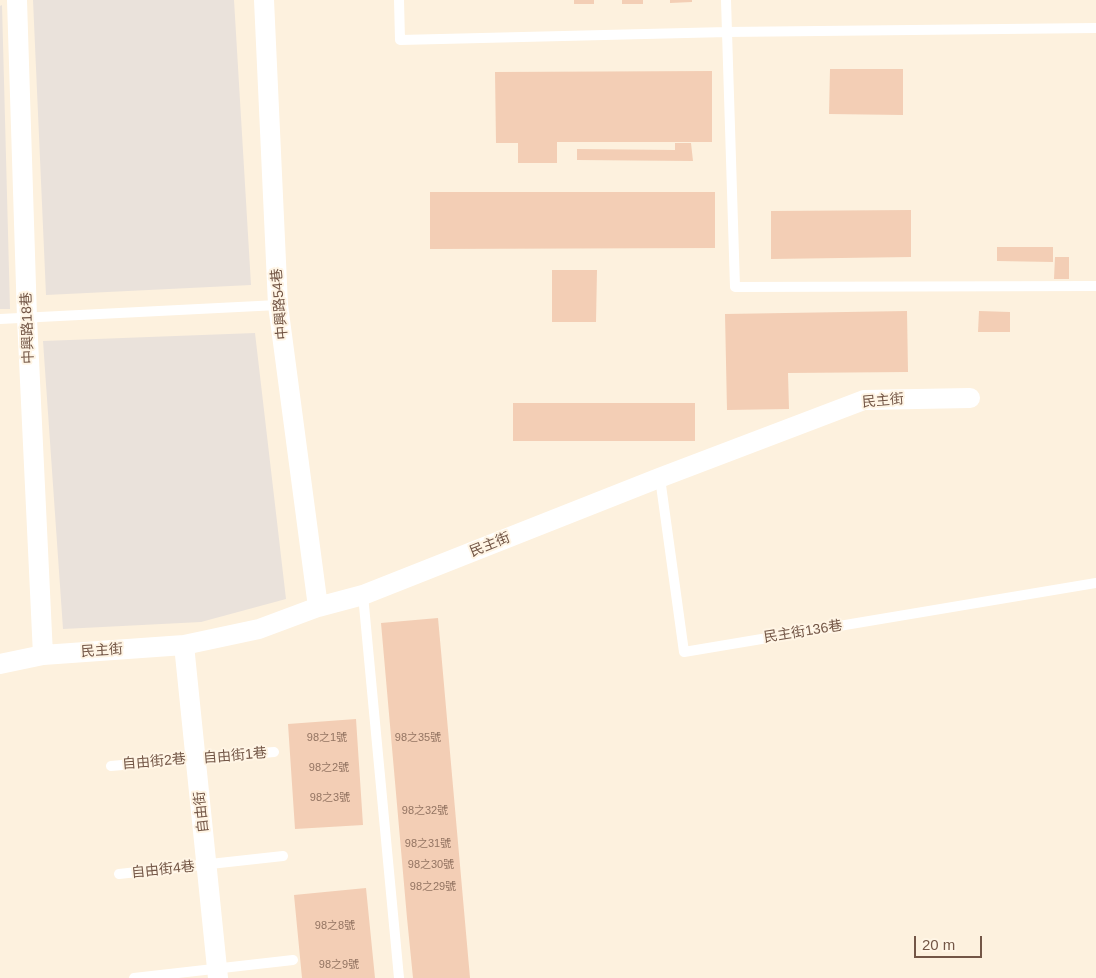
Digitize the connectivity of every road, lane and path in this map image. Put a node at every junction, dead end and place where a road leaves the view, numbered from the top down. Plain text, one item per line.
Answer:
1 (17, 0) edge
2 (264, 0) edge
3 (400, 0) edge
4 (726, 0) edge
5 (1096, 28) edge
6 (727, 32) junction
7 (1096, 286) edge
8 (278, 305) junction
9 (27, 318) junction
10 (0, 319) edge
11 (970, 398) dead end
12 (660, 478) junction
13 (1096, 583) edge
14 (364, 595) junction
15 (318, 607) junction
16 (184, 645) junction
17 (43, 655) junction
18 (0, 664) edge
19 (274, 752) dead end
20 (196, 759) junction
21 (111, 766) dead end
22 (283, 856) dead end
23 (207, 865) junction
24 (119, 874) dead end
25 (293, 960) dead end
26 (218, 973) edge
27 (134, 978) edge
28 (399, 978) edge

1 - 9 street, 中興路18巷
2 - 8 street, 中興路54巷
3 - 6 lane
4 - 6 lane
5 - 6 lane
6 - 7 lane
8 - 9 lane
8 - 15 street, 中興路54巷
9 - 10 lane
9 - 17 street, 中興路18巷
11 - 12 street, 民主街
12 - 13 lane, 民主街136巷
12 - 14 street, 民主街
14 - 15 street, 民主街
14 - 28 lane
15 - 16 street, 民主街
16 - 17 street, 民主街
16 - 20 street, 自由街
17 - 18 street, 民主街
19 - 20 lane, 自由街1巷
20 - 21 lane, 自由街2巷
20 - 23 street, 自由街
22 - 23 lane, 自由街4巷
23 - 24 lane, 自由街4巷
23 - 26 street, 自由街
25 - 26 lane
26 - 27 lane

